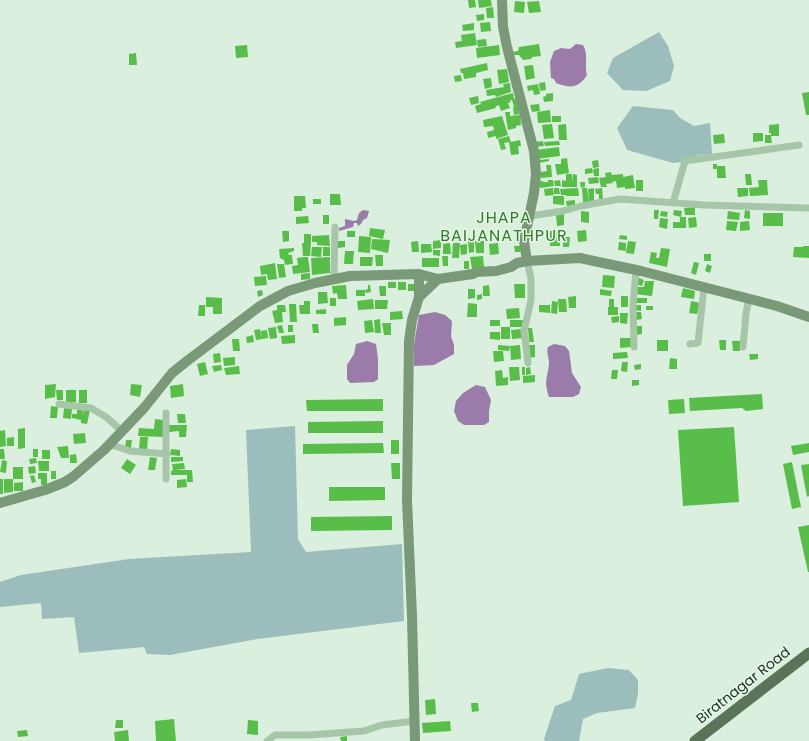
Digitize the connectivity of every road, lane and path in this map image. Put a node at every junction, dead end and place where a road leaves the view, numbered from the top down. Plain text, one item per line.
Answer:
1 (502, 0) edge
2 (799, 145) dead end
3 (673, 203) junction
4 (809, 208) edge
5 (530, 216) junction
6 (335, 227) dead end
7 (526, 261) junction
8 (636, 270) junction
9 (419, 274) junction
10 (334, 279) junction
11 (438, 279) junction
12 (704, 287) junction
13 (419, 297) junction
14 (749, 298) junction
15 (809, 318) edge
16 (690, 344) dead end
17 (634, 347) dead end
18 (743, 348) dead end
19 (528, 364) dead end
20 (59, 404) dead end
21 (166, 413) dead end
22 (122, 431) junction
23 (109, 444) junction
24 (167, 454) junction
25 (166, 480) dead end
26 (0, 503) edge
27 (809, 653) edge
28 (414, 721) junction
29 (267, 741) edge
30 (415, 741) edge
31 (695, 741) edge

1 - 5 street
2 - 3 street
3 - 4 street
3 - 5 street
5 - 7 street
6 - 10 street
7 - 8 street
7 - 11 street
7 - 19 street
8 - 12 street
8 - 17 street
9 - 10 street
9 - 11 street
9 - 13 street
10 - 22 street
11 - 13 street
12 - 14 street
12 - 16 street
13 - 28 street
14 - 15 street
14 - 18 street
20 - 22 street
21 - 24 street
22 - 23 street
23 - 24 street
23 - 26 street
24 - 25 street
27 - 31 main road, Biratnagar Road
28 - 29 street
28 - 30 street

